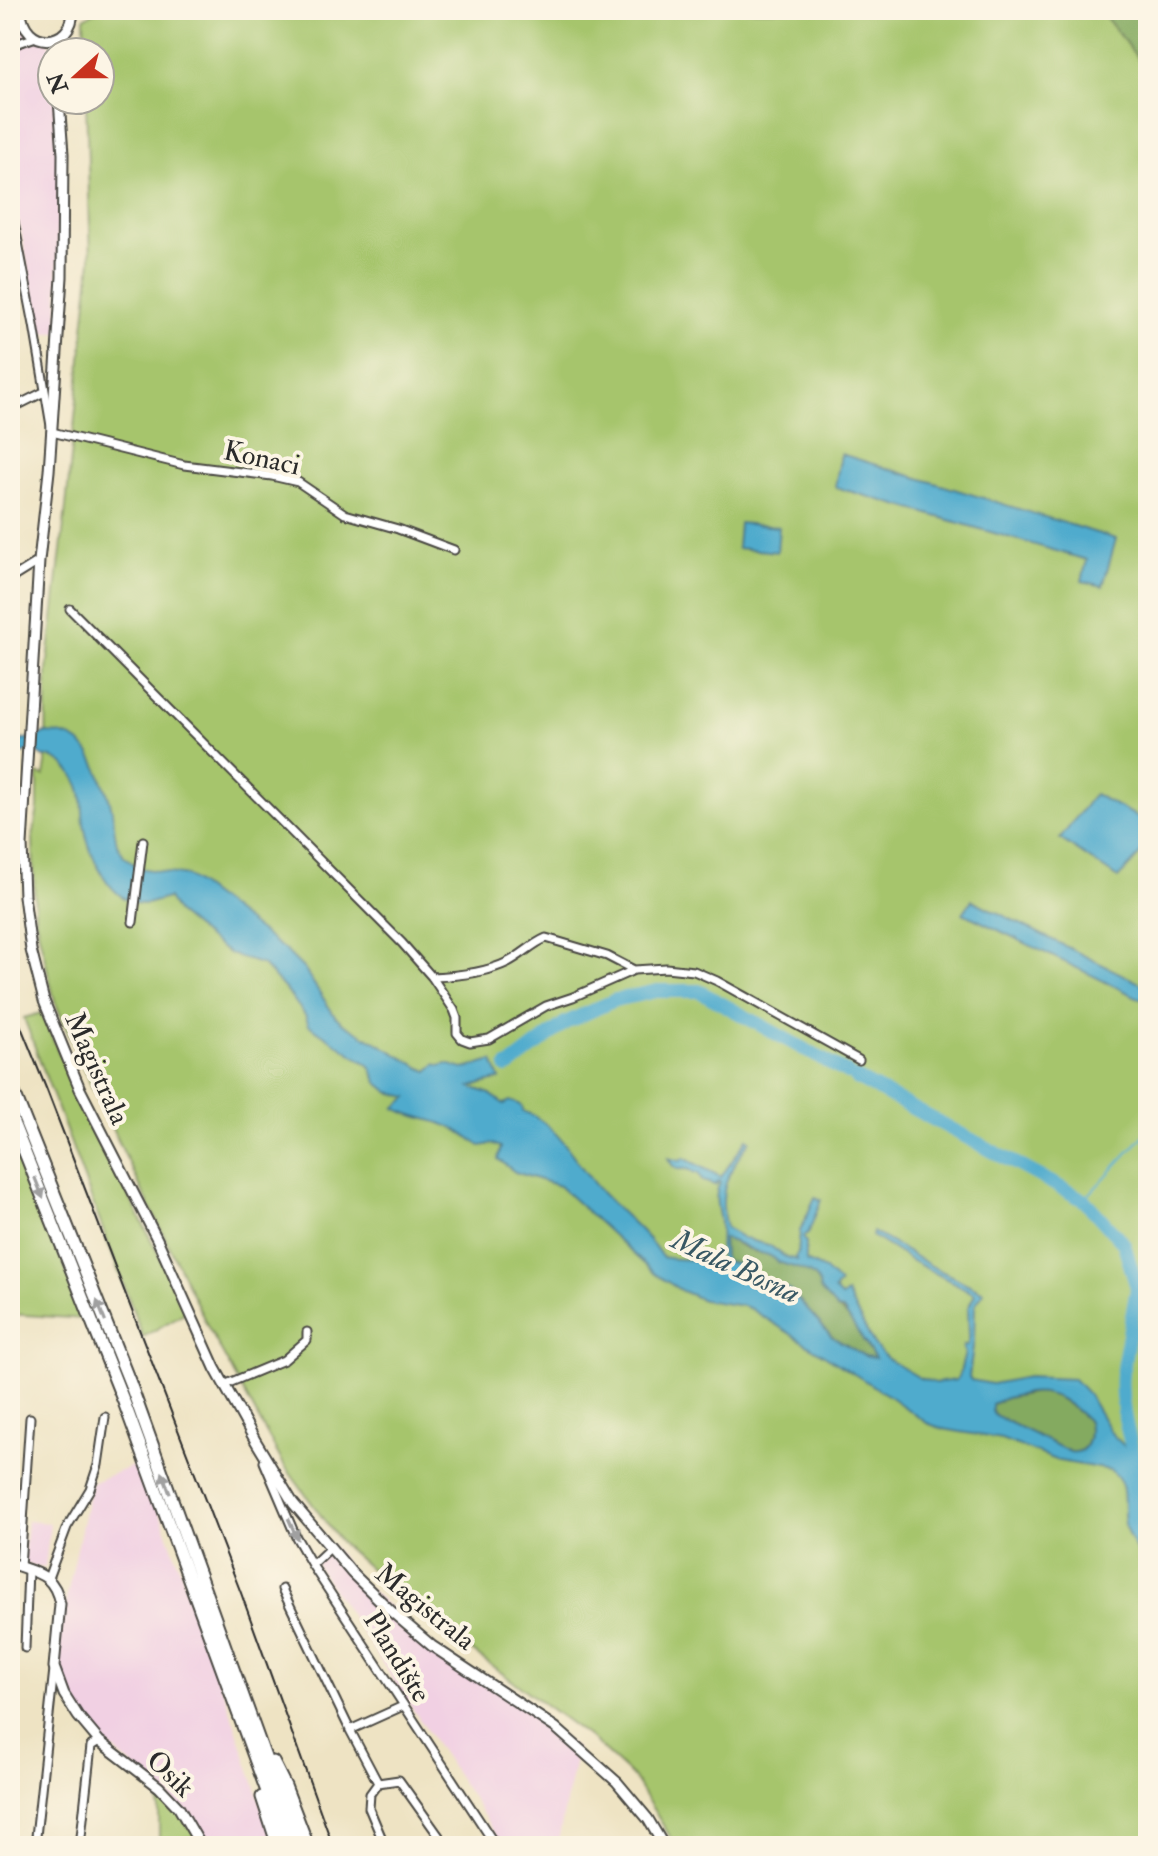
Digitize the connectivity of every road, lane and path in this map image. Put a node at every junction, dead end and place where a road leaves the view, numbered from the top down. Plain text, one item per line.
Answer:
1 (73, 10) edge
2 (21, 14) edge
3 (57, 36) edge
4 (10, 37) edge
5 (36, 37) joint
6 (10, 46) edge
7 (60, 116) edge
8 (10, 201) edge
9 (44, 392) junction
10 (10, 414) edge
11 (52, 432) junction
12 (454, 550) dead end
13 (39, 561) junction
14 (10, 579) edge
15 (70, 609) dead end
16 (143, 841) dead end
17 (133, 922) dead end
18 (634, 970) junction
19 (432, 977) junction
20 (859, 1060) dead end
21 (10, 1083) edge
22 (10, 1115) edge
23 (307, 1332) dead end
24 (224, 1385) junction
25 (124, 1386) junction
26 (105, 1417) dead end
27 (30, 1418) dead end
28 (255, 1440) junction
29 (330, 1548) junction
30 (10, 1563) edge
31 (312, 1565) junction
32 (24, 1568) junction
33 (48, 1578) junction
34 (282, 1589) dead end
35 (25, 1648) dead end
36 (54, 1667) junction
37 (64, 1694) junction
38 (403, 1706) junction
39 (49, 1707) junction
40 (350, 1730) junction
41 (252, 1736) junction
42 (99, 1741) junction
43 (378, 1783) junction
44 (35, 1846) edge
45 (80, 1846) edge
46 (201, 1846) edge
47 (278, 1846) edge
48 (287, 1846) edge
49 (297, 1846) edge
50 (308, 1846) edge
51 (385, 1846) edge
52 (446, 1846) edge
53 (496, 1846) edge
54 (664, 1846) edge

1 - 3 main road
2 - 4 street
2 - 5 main road
5 - 6 street
7 - 11 main road, Magistrala
8 - 9 street
9 - 10 street
9 - 11 street
11 - 12 street, Konaci
11 - 13 main road, Magistrala
13 - 14 street
13 - 24 main road, Magistrala
15 - 19 street
16 - 17 street
18 - 19 street
18 - 19 street
18 - 20 street
25 -> 21 highway
22 -> 25 highway
23 - 24 street
24 - 28 main road, Magistrala
25 - 41 highway
26 - 33 street
27 - 32 street
28 - 29 main road, Magistrala
28 -> 31 street, Plandište
29 - 31 street
29 - 54 main road, Magistrala
30 - 32 main road
31 - 38 street, Plandište
32 - 33 main road
32 - 35 street
33 - 36 main road, Osik
34 - 40 street
36 - 37 main road, Osik
36 - 39 street, Osik
37 - 39 street
37 - 42 main road, Osik
38 - 40 street
38 - 53 street, Plandište
39 - 44 street, Osik
40 - 43 street
41 - 47 highway
41 - 48 highway
41 - 49 highway
41 - 50 highway
42 - 45 street
42 - 46 main road, Osik
43 - 51 street
43 - 52 street

